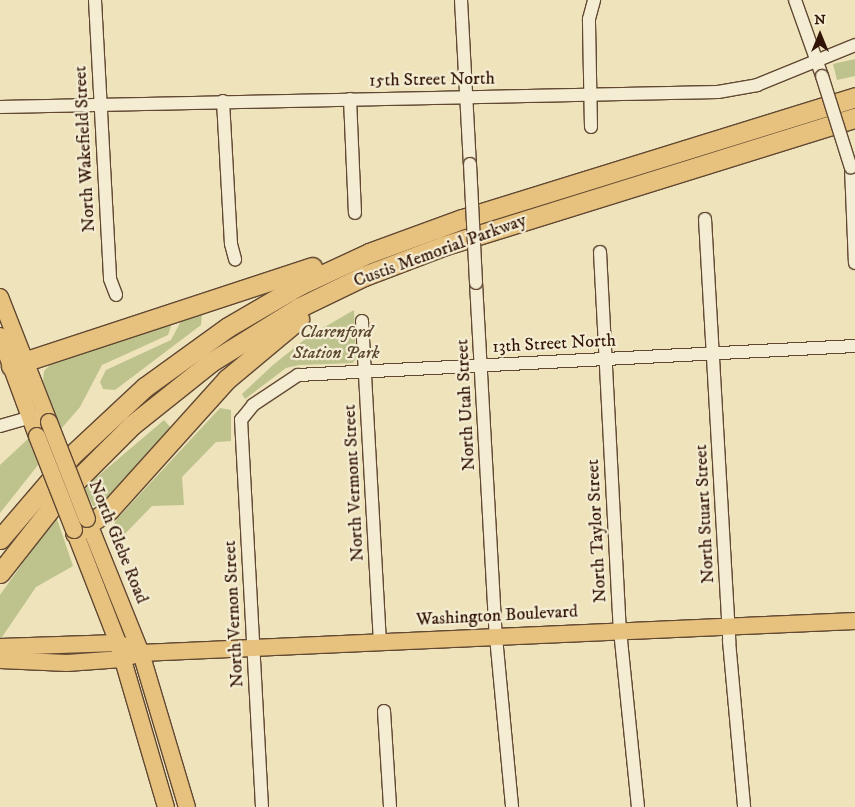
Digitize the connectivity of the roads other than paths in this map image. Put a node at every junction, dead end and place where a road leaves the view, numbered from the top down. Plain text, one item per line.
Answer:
1 (95, 0) edge
2 (461, 0) edge
3 (594, 0) edge
4 (794, 0) edge
5 (855, 45) edge
6 (816, 59) junction
7 (591, 95) junction
8 (466, 97) junction
9 (855, 97) edge
10 (350, 99) junction
11 (223, 101) junction
12 (100, 104) junction
13 (0, 107) edge
14 (855, 118) edge
15 (591, 127) dead end
16 (539, 195) junction
17 (355, 214) dead end
18 (705, 219) dead end
19 (443, 246) junction
20 (600, 252) dead end
21 (235, 259) dead end
22 (855, 263) edge
23 (116, 295) dead end
24 (0, 297) edge
25 (362, 321) dead end
26 (0, 336) edge
27 (855, 346) edge
28 (713, 354) junction
29 (606, 358) junction
30 (18, 364) junction
31 (481, 365) junction
32 (365, 373) junction
33 (41, 417) junction
34 (241, 420) joint
35 (0, 426) edge
36 (81, 527) junction
37 (0, 539) edge
38 (0, 572) edge
39 (855, 621) edge
40 (728, 626) junction
41 (620, 630) junction
42 (496, 637) junction
43 (380, 642) junction
44 (118, 643) junction
45 (0, 648) edge
46 (253, 648) junction
47 (140, 653) junction
48 (0, 660) edge
49 (122, 660) junction
50 (384, 712) dead end
51 (166, 807) edge
52 (187, 807) edge
53 (262, 807) edge
54 (390, 807) edge
55 (512, 807) edge
56 (638, 807) edge
57 (744, 807) edge

1 - 12 street, North Wakefield Street
2 - 8 street, North Utah Street
3 - 7 street
4 - 6 street
5 - 6 street, 15th Street North
6 - 7 street, 15th Street North
6 - 22 street, bridge
7 - 8 street, 15th Street North
7 - 15 street
8 - 10 street, 15th Street North
8 - 31 street, North Utah Street, bridge
9 - 16 highway, Custis Memorial Parkway
10 - 11 street, 15th Street North
10 - 17 street
11 - 12 street, 15th Street North
11 - 21 street
12 - 13 street, 15th Street North
12 - 23 street, North Wakefield Street
14 - 19 highway, Custis Memorial Parkway
16 - 30 highway
16 - 37 highway, Custis Memorial Parkway
18 - 28 street, North Stuart Street
19 - 36 highway
19 - 38 highway, Custis Memorial Parkway
20 - 29 street, North Taylor Street
24 - 30 main road, North Glebe Road
25 - 32 street, North Vermont Street
26 - 30 main road, North Glebe Road
27 - 28 street, 13th Street North
28 - 29 street, 13th Street North
28 - 40 street, North Stuart Street
29 - 31 street, 13th Street North
29 - 41 street, North Taylor Street
30 - 33 main road, North Glebe Road
31 - 32 street, 13th Street North
31 - 42 street, North Utah Street
32 - 34 street, 13th Street North
32 - 43 street, North Vermont Street
33 - 35 street
33 - 36 main road, North Glebe Road, bridge
33 - 36 main road, North Glebe Road, bridge
34 - 46 street, North Vernon Street
36 - 44 main road, North Glebe Road
36 - 47 main road, North Glebe Road
39 - 40 main road, Washington Boulevard
40 - 41 main road, Washington Boulevard
40 - 57 street, North Stuart Street
41 - 42 main road, Washington Boulevard
41 - 56 street, North Taylor Street
42 - 43 main road, Washington Boulevard
42 - 55 street, North Utah Street
43 - 46 main road, Washington Boulevard
44 - 45 main road, Washington Boulevard
44 - 47 main road, Washington Boulevard
44 - 49 main road, North Glebe Road
46 - 47 main road, Washington Boulevard
46 - 53 street, North Vernon Street
47 - 49 main road, Washington Boulevard
47 - 52 main road, North Glebe Road
48 - 49 main road, Washington Boulevard
49 - 51 main road, North Glebe Road
50 - 54 street

